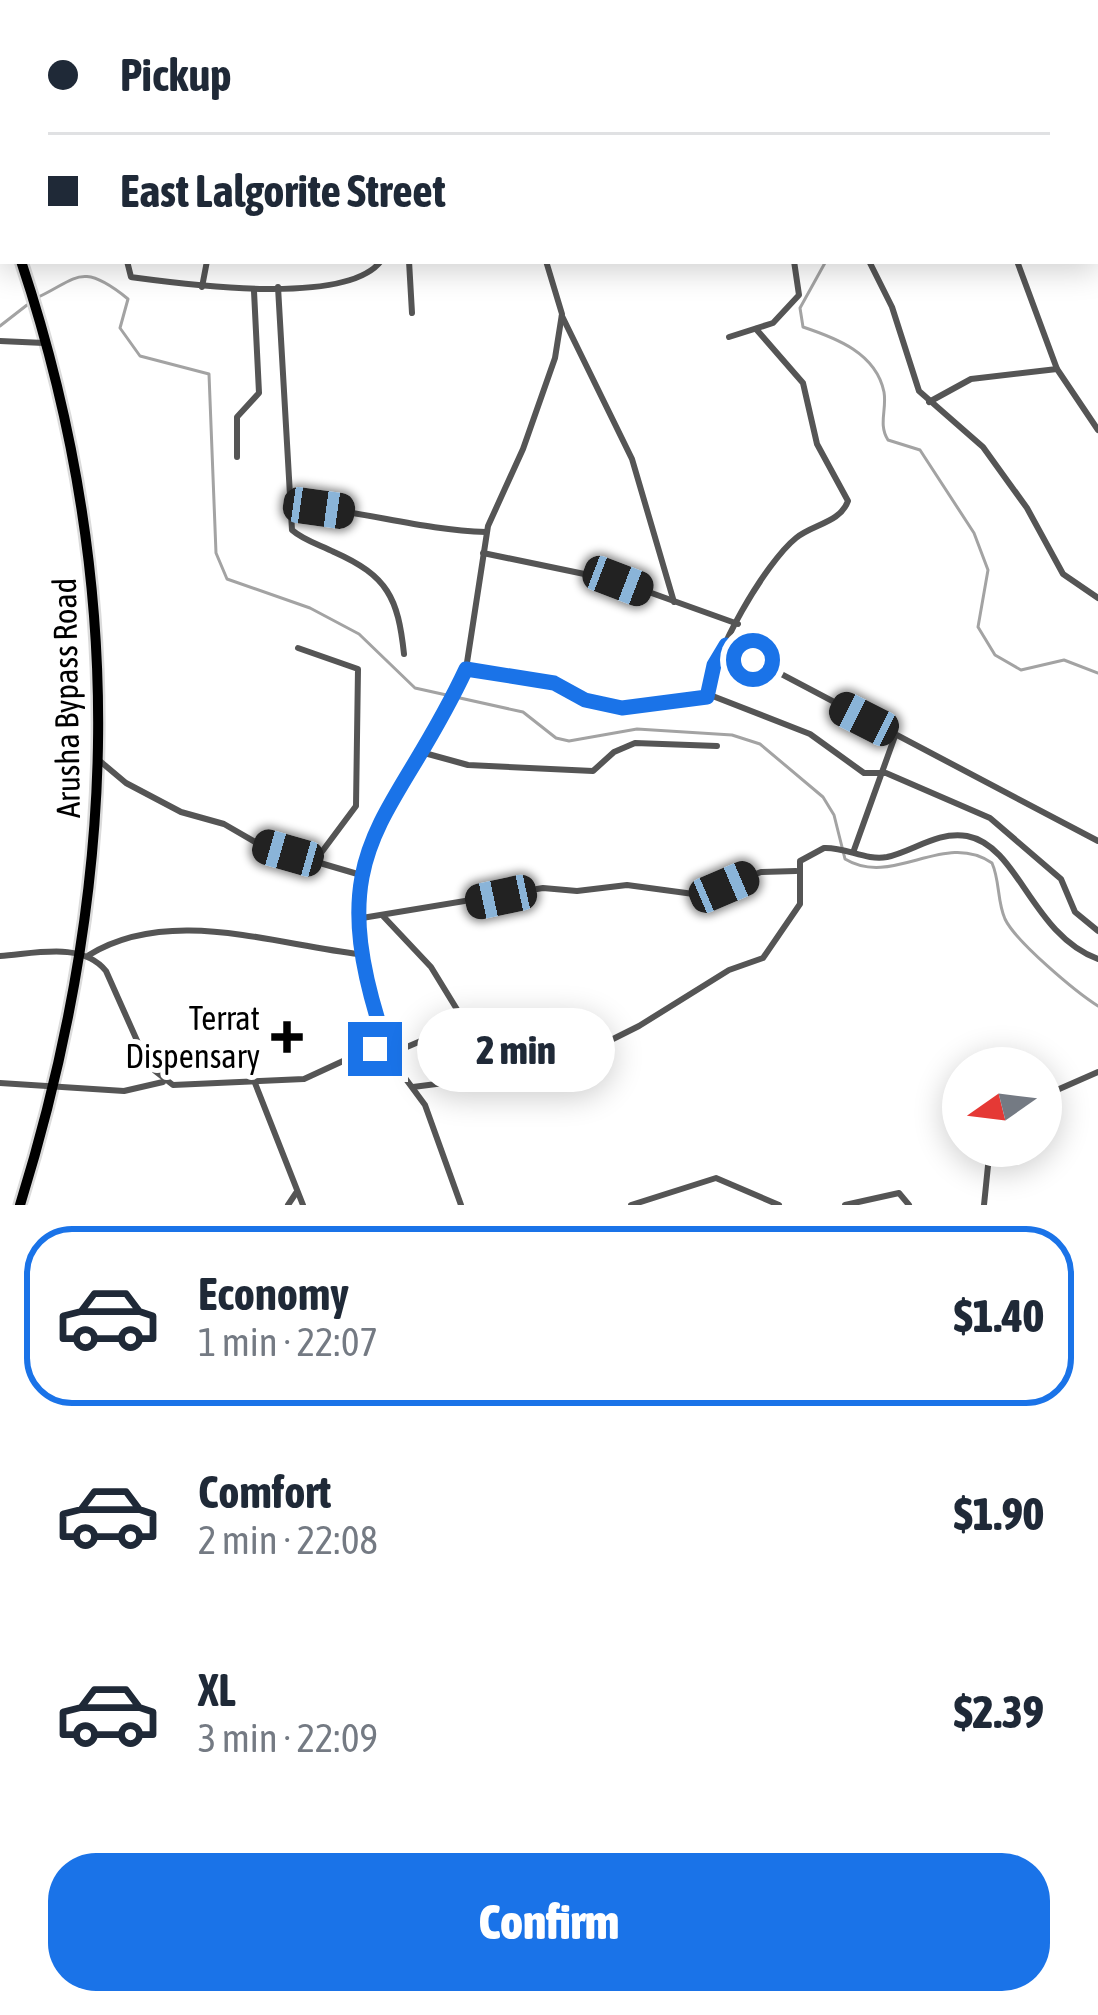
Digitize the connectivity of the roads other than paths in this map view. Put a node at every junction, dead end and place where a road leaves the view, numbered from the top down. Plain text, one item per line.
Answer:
1 (22, 264) edge
2 (128, 264) edge
3 (206, 264) edge
4 (378, 264) edge
5 (409, 264) edge
6 (547, 264) edge
7 (794, 264) edge
8 (870, 264) edge
9 (1018, 264) edge
10 (202, 287) junction
11 (278, 287) junction
12 (254, 291) junction
13 (412, 313) dead end
14 (562, 314) junction
15 (757, 329) junction
16 (558, 336) junction
17 (730, 337) dead end
18 (1, 339) edge
19 (576, 342) junction
20 (48, 343) junction
21 (1057, 369) junction
22 (928, 403) junction
23 (1097, 428) edge
24 (237, 457) dead end
25 (319, 508) dead end
26 (487, 532) junction
27 (483, 553) junction
28 (1098, 598) edge
29 (674, 602) junction
30 (738, 624) junction
31 (726, 645) junction
32 (298, 648) dead end
33 (404, 654) dead end
34 (466, 669) junction
35 (710, 694) junction
36 (895, 736) junction
37 (717, 746) dead end
38 (417, 751) junction
39 (100, 762) junction
40 (880, 772) junction
41 (1098, 842) edge
42 (854, 850) junction
43 (315, 861) junction
44 (796, 871) junction
45 (361, 875) junction
46 (383, 916) junction
47 (356, 920) junction
48 (1098, 931) edge
49 (358, 954) junction
50 (86, 955) junction
51 (0, 956) edge
52 (1098, 959) edge
53 (380, 1044) junction
54 (388, 1054) junction
55 (1098, 1072) edge
56 (165, 1082) junction
57 (0, 1083) edge
58 (255, 1083) junction
59 (53, 1084) junction
60 (413, 1088) junction
61 (1062, 1088) edge
62 (988, 1167) edge
63 (296, 1192) junction
64 (657, 1202) edge
65 (20, 1205) edge
66 (288, 1205) edge
67 (303, 1205) edge
68 (460, 1205) edge
69 (631, 1205) edge
70 (779, 1205) edge
71 (845, 1205) edge
72 (909, 1205) edge
73 (984, 1205) edge

1 - 20 main road, Arusha Bypass Road
2 - 10 street
3 - 10 street
4 - 11 street
5 - 13 street
6 - 14 street
7 - 15 street
8 - 22 street
9 - 21 street
10 - 12 street
11 - 12 street
11 - 33 street
12 - 24 street
14 - 16 street
14 - 19 street
15 - 17 street
15 - 30 street
16 - 19 street
16 - 26 street
18 - 20 street
19 - 29 street
20 - 39 main road, Arusha Bypass Road
21 - 22 street
21 - 23 street
22 - 28 street
25 - 26 street
26 - 27 street
27 - 29 street
27 - 34 street
29 - 30 street
30 - 31 street
31 - 35 street
31 - 36 street
32 - 43 street
34 - 35 street
34 - 38 street
35 - 40 street
36 - 40 street
36 - 41 street
37 - 38 street
38 - 45 street
39 - 43 street
39 - 50 main road, Arusha Bypass Road
40 - 42 street
40 - 48 street
42 - 44 street
42 - 52 street
43 - 45 street
44 - 46 street
44 - 60 street
45 - 47 street
46 - 47 street
46 - 54 street
47 - 49 street
49 - 50 street
49 - 53 street
50 - 51 street
50 - 56 street
50 - 59 main road, Arusha Bypass Road
53 - 54 street
53 - 58 street
54 - 60 street
55 - 61 street
56 - 58 street
56 - 59 street
57 - 59 street
58 - 63 street
59 - 65 main road, Arusha Bypass Road
60 - 68 street
62 - 73 street
63 - 66 street
63 - 67 street
64 - 69 street
64 - 70 street
71 - 72 street

